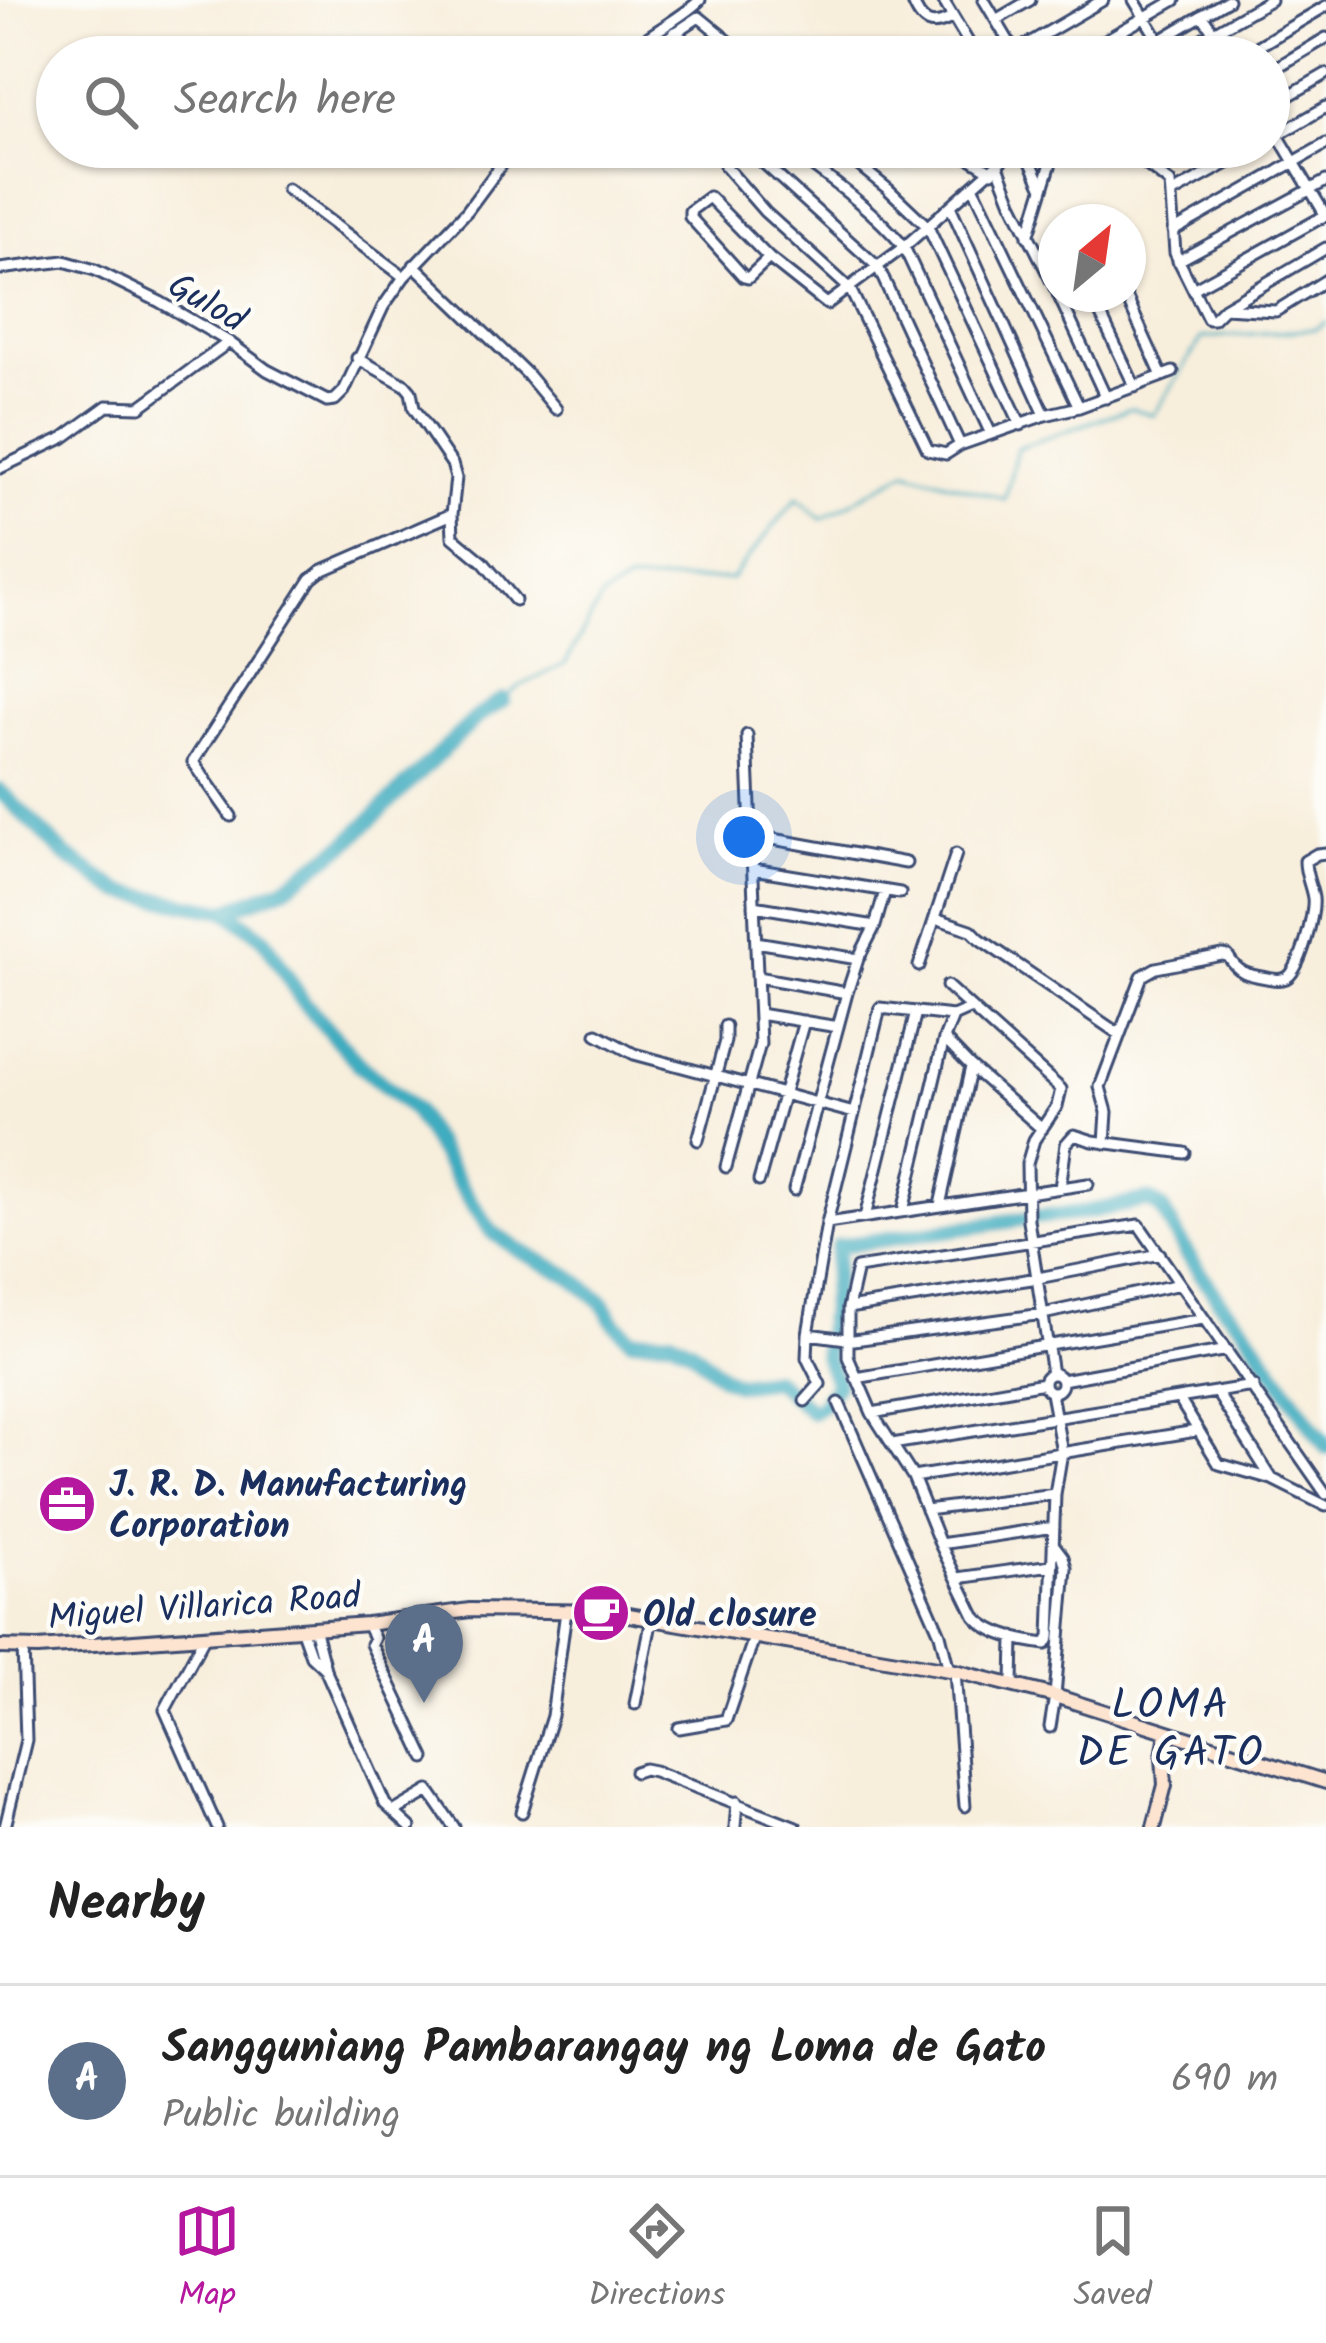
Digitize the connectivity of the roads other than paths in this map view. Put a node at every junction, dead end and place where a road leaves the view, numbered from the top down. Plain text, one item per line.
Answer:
1 (700, 0) edge
2 (912, 0) edge
3 (943, 0) edge
4 (984, 0) edge
5 (1030, 0) edge
6 (1103, 0) edge
7 (1134, 0) edge
8 (1175, 0) edge
9 (1228, 0) edge
10 (1270, 0) edge
11 (1326, 6) edge
12 (1202, 15) junction
13 (953, 17) junction
14 (1145, 18) junction
15 (996, 20) junction
16 (675, 32) junction
17 (1212, 32) junction
18 (646, 36) edge
19 (669, 36) edge
20 (680, 36) edge
21 (722, 36) edge
22 (963, 36) edge
23 (1005, 36) edge
24 (1045, 36) edge
25 (1113, 36) edge
26 (1156, 36) edge
27 (1167, 36) edge
28 (1205, 36) edge
29 (1215, 36) edge
30 (1275, 36) edge
31 (1326, 38) edge
32 (1290, 59) edge
33 (1326, 74) edge
34 (1290, 95) edge
35 (1326, 107) edge
36 (1290, 128) edge
37 (1326, 144) edge
38 (1290, 157) edge
39 (1294, 162) junction
40 (1290, 164) edge
41 (498, 168) edge
42 (727, 168) edge
43 (769, 168) edge
44 (815, 168) edge
45 (863, 168) edge
46 (1030, 168) edge
47 (1049, 168) edge
48 (1152, 168) edge
49 (1165, 168) edge
50 (1219, 168) edge
51 (1283, 168) edge
52 (995, 169) joint
53 (1157, 173) junction
54 (1326, 181) edge
55 (974, 188) junction
56 (1043, 188) junction
57 (287, 189) dead end
58 (1310, 190) junction
59 (1171, 194) junction
60 (951, 208) junction
61 (1326, 215) edge
62 (928, 227) junction
63 (1173, 231) junction
64 (1028, 237) junction
65 (904, 247) junction
66 (1326, 248) edge
67 (1038, 250) edge
68 (769, 258) junction
69 (1178, 261) junction
70 (414, 265) junction
71 (878, 267) junction
72 (0, 269) edge
73 (404, 277) junction
74 (1326, 280) edge
75 (850, 290) junction
76 (1193, 290) junction
77 (1224, 308) junction
78 (1066, 312) edge
79 (1100, 312) edge
80 (1134, 312) edge
81 (229, 342) junction
82 (357, 358) junction
83 (1135, 387) junction
84 (1106, 398) junction
85 (1079, 407) junction
86 (556, 409) dead end
87 (1045, 415) junction
88 (1021, 425) junction
89 (991, 434) junction
90 (960, 445) junction
91 (0, 468) edge
92 (452, 514) junction
93 (515, 600) dead end
94 (747, 735) dead end
95 (231, 816) dead end
96 (752, 835) junction
97 (1326, 853) edge
98 (956, 854) dead end
99 (906, 863) dead end
100 (753, 869) junction
101 (885, 891) junction
102 (900, 893) dead end
103 (754, 906) junction
104 (935, 918) junction
105 (875, 926) junction
106 (756, 941) junction
107 (858, 959) junction
108 (919, 966) dead end
109 (757, 977) junction
110 (947, 986) dead end
111 (847, 993) junction
112 (971, 1007) junction
113 (916, 1012) junction
114 (759, 1014) junction
115 (953, 1016) junction
116 (804, 1022) junction
117 (725, 1026) dead end
118 (838, 1027) junction
119 (597, 1034) dead end
120 (1119, 1034) junction
121 (944, 1039) junction
122 (971, 1067) junction
123 (715, 1076) junction
124 (749, 1085) junction
125 (783, 1094) junction
126 (818, 1103) junction
127 (854, 1113) junction
128 (1042, 1129) junction
129 (698, 1140) dead end
130 (1106, 1143) junction
131 (1185, 1153) dead end
132 (726, 1167) dead end
133 (759, 1180) dead end
134 (1088, 1184) dead end
135 (1060, 1188) junction
136 (794, 1190) dead end
137 (1027, 1192) junction
138 (940, 1205) junction
139 (903, 1211) junction
140 (865, 1217) junction
141 (827, 1223) junction
142 (1031, 1241) junction
143 (1160, 1254) junction
144 (1038, 1277) junction
145 (1180, 1284) junction
146 (848, 1308) junction
147 (1043, 1314) junction
148 (1203, 1319) junction
149 (808, 1334) junction
150 (847, 1339) junction
151 (1047, 1348) junction
152 (1227, 1350) junction
153 (856, 1378) junction
154 (1052, 1382) junction
155 (1253, 1386) junction
156 (1217, 1393) junction
157 (1179, 1399) junction
158 (805, 1400) dead end
159 (838, 1403) dead end
160 (872, 1413) junction
161 (1057, 1417) junction
162 (1196, 1431) junction
163 (892, 1444) junction
164 (1062, 1452) junction
165 (913, 1477) junction
166 (1272, 1479) junction
167 (1055, 1494) junction
168 (1326, 1494) edge
169 (1326, 1505) edge
170 (926, 1510) junction
171 (1054, 1527) junction
172 (940, 1544) junction
173 (1054, 1545) junction
174 (1052, 1565) junction
175 (958, 1578) junction
176 (566, 1611) junction
177 (652, 1618) junction
178 (368, 1624) junction
179 (308, 1628) junction
180 (755, 1635) junction
181 (205, 1636) junction
182 (1014, 1637) junction
183 (0, 1647) edge
184 (23, 1647) junction
185 (952, 1670) junction
186 (1012, 1684) junction
187 (1055, 1696) junction
188 (635, 1704) dead end
189 (1049, 1726) dead end
190 (679, 1728) dead end
191 (1167, 1733) junction
192 (425, 1758) dead end
193 (635, 1772) dead end
194 (1326, 1782) edge
195 (737, 1802) junction
196 (964, 1806) dead end
197 (395, 1811) junction
198 (522, 1811) dead end
199 (5, 1827) edge
200 (217, 1827) edge
201 (410, 1827) edge
202 (454, 1827) edge
203 (735, 1827) edge
204 (796, 1827) edge
205 (1154, 1827) edge

1 - 18 street
2 - 13 street
3 - 13 street
4 - 15 street
5 - 15 street
6 - 24 street
7 - 14 street
8 - 14 street
9 - 12 street
10 - 17 street
11 - 30 street
12 - 17 street
12 - 27 street
13 - 22 street
14 - 25 street
14 - 26 street
15 - 23 street
16 - 19 street
16 - 20 street
16 - 21 street
17 - 28 street
17 - 29 street
31 - 32 street
33 - 34 street
35 - 36 street
37 - 39 street
38 - 39 street
39 - 40 street
39 - 58 street
41 - 70 street
42 - 75 street
43 - 71 street
44 - 65 street
45 - 62 street
46 - 56 street
47 - 56 street
48 - 53 street
49 - 53 street
50 - 59 street
51 - 63 street
52 - 55 street
52 - 64 street
53 - 59 street
54 - 58 street
55 - 60 street
55 - 85 street
56 - 64 street
57 - 73 street
58 - 61 street
58 - 69 street
59 - 63 street
60 - 62 street
60 - 87 street
61 - 76 street
62 - 65 street
62 - 88 street
63 - 69 street
64 - 67 street
65 - 71 street
65 - 89 street
66 - 77 street
68 - 68 street
68 - 75 street
69 - 76 street
70 - 73 street
70 - 86 street
71 - 75 street
71 - 90 street
72 - 81 street, Gulod
73 - 82 street
74 - 77 street
75 - 90 street
76 - 77 street
78 - 84 street
79 - 83 street
80 - 83 street
81 - 82 street, Gulod
81 - 91 street
82 - 92 street
83 - 84 street
84 - 85 street
85 - 87 street
87 - 88 street
88 - 89 street
89 - 90 street
92 - 93 street
92 - 95 street
94 - 96 street
96 - 99 street
96 - 100 street
97 - 120 street
98 - 104 street
100 - 101 street
100 - 103 street
101 - 102 street
101 - 105 street
103 - 105 street
103 - 106 street
104 - 108 street
104 - 120 street
105 - 107 street
106 - 107 street
106 - 109 street
107 - 111 street
109 - 111 street
109 - 114 street
110 - 112 street
111 - 118 street
112 - 115 street
112 - 128 street
113 - 115 street
113 - 127 street
113 - 140 street
114 - 116 street
114 - 124 street
115 - 121 street
116 - 118 street
116 - 125 street
117 - 123 street
118 - 126 street
119 - 123 street
120 - 130 street
121 - 122 street
121 - 139 street
122 - 128 street
122 - 138 street
123 - 124 street
123 - 129 street
124 - 125 street
124 - 132 street
125 - 126 street
125 - 133 street
126 - 127 street
126 - 136 street
127 - 141 street
128 - 137 street
130 - 131 street
130 - 135 street
134 - 135 street
135 - 137 street
137 - 138 street
137 - 142 street
138 - 139 street
139 - 140 street
140 - 141 street
141 - 149 street
142 - 143 street
142 - 144 street
142 - 146 street
143 - 144 street
143 - 145 street
144 - 146 street
144 - 147 street
145 - 147 street
145 - 148 street
146 - 150 street
147 - 150 street
147 - 151 street
148 - 151 street
148 - 152 street
149 - 150 street
149 - 158 street
150 - 153 street
151 - 153 street
151 - 154 street
152 - 154 street
152 - 155 street
153 - 160 street
154 - 160 street
154 - 161 street
155 - 156 street
155 - 168 street
156 - 157 street
156 - 166 street
157 - 161 street
157 - 162 street
159 - 185 street
160 - 163 street
161 - 163 street
161 - 164 street
162 - 164 street
162 - 166 street
163 - 165 street
164 - 165 street
164 - 167 street
165 - 170 street
166 - 169 street
167 - 170 street
167 - 171 street
170 - 172 street
171 - 172 street
171 - 173 street
172 - 175 street
173 - 174 street
173 - 187 street
174 - 175 street
174 - 182 street
175 - 182 street
176 - 177 main road, Miguel Villarica Road
176 - 178 main road, Miguel Villarica Road
176 - 198 street
177 - 180 main road, Miguel Villarica Road
177 - 188 street
178 - 179 main road, Miguel Villarica Road
178 - 192 street
179 - 181 main road, Miguel Villarica Road
179 - 197 street
180 - 185 main road, Miguel Villarica Road
180 - 190 street
181 - 184 main road, Miguel Villarica Road
181 - 200 street
182 - 186 street
183 - 184 main road, Miguel Villarica Road
184 - 199 street
185 - 186 main road, Miguel Villarica Road
185 - 196 street
186 - 187 main road, Miguel Villarica Road
187 - 189 street
187 - 191 main road, Miguel Villarica Road
191 - 194 main road, Miguel Villarica Road
191 - 205 main road
193 - 195 street
195 - 203 street
195 - 204 street
197 - 201 street
197 - 202 street

